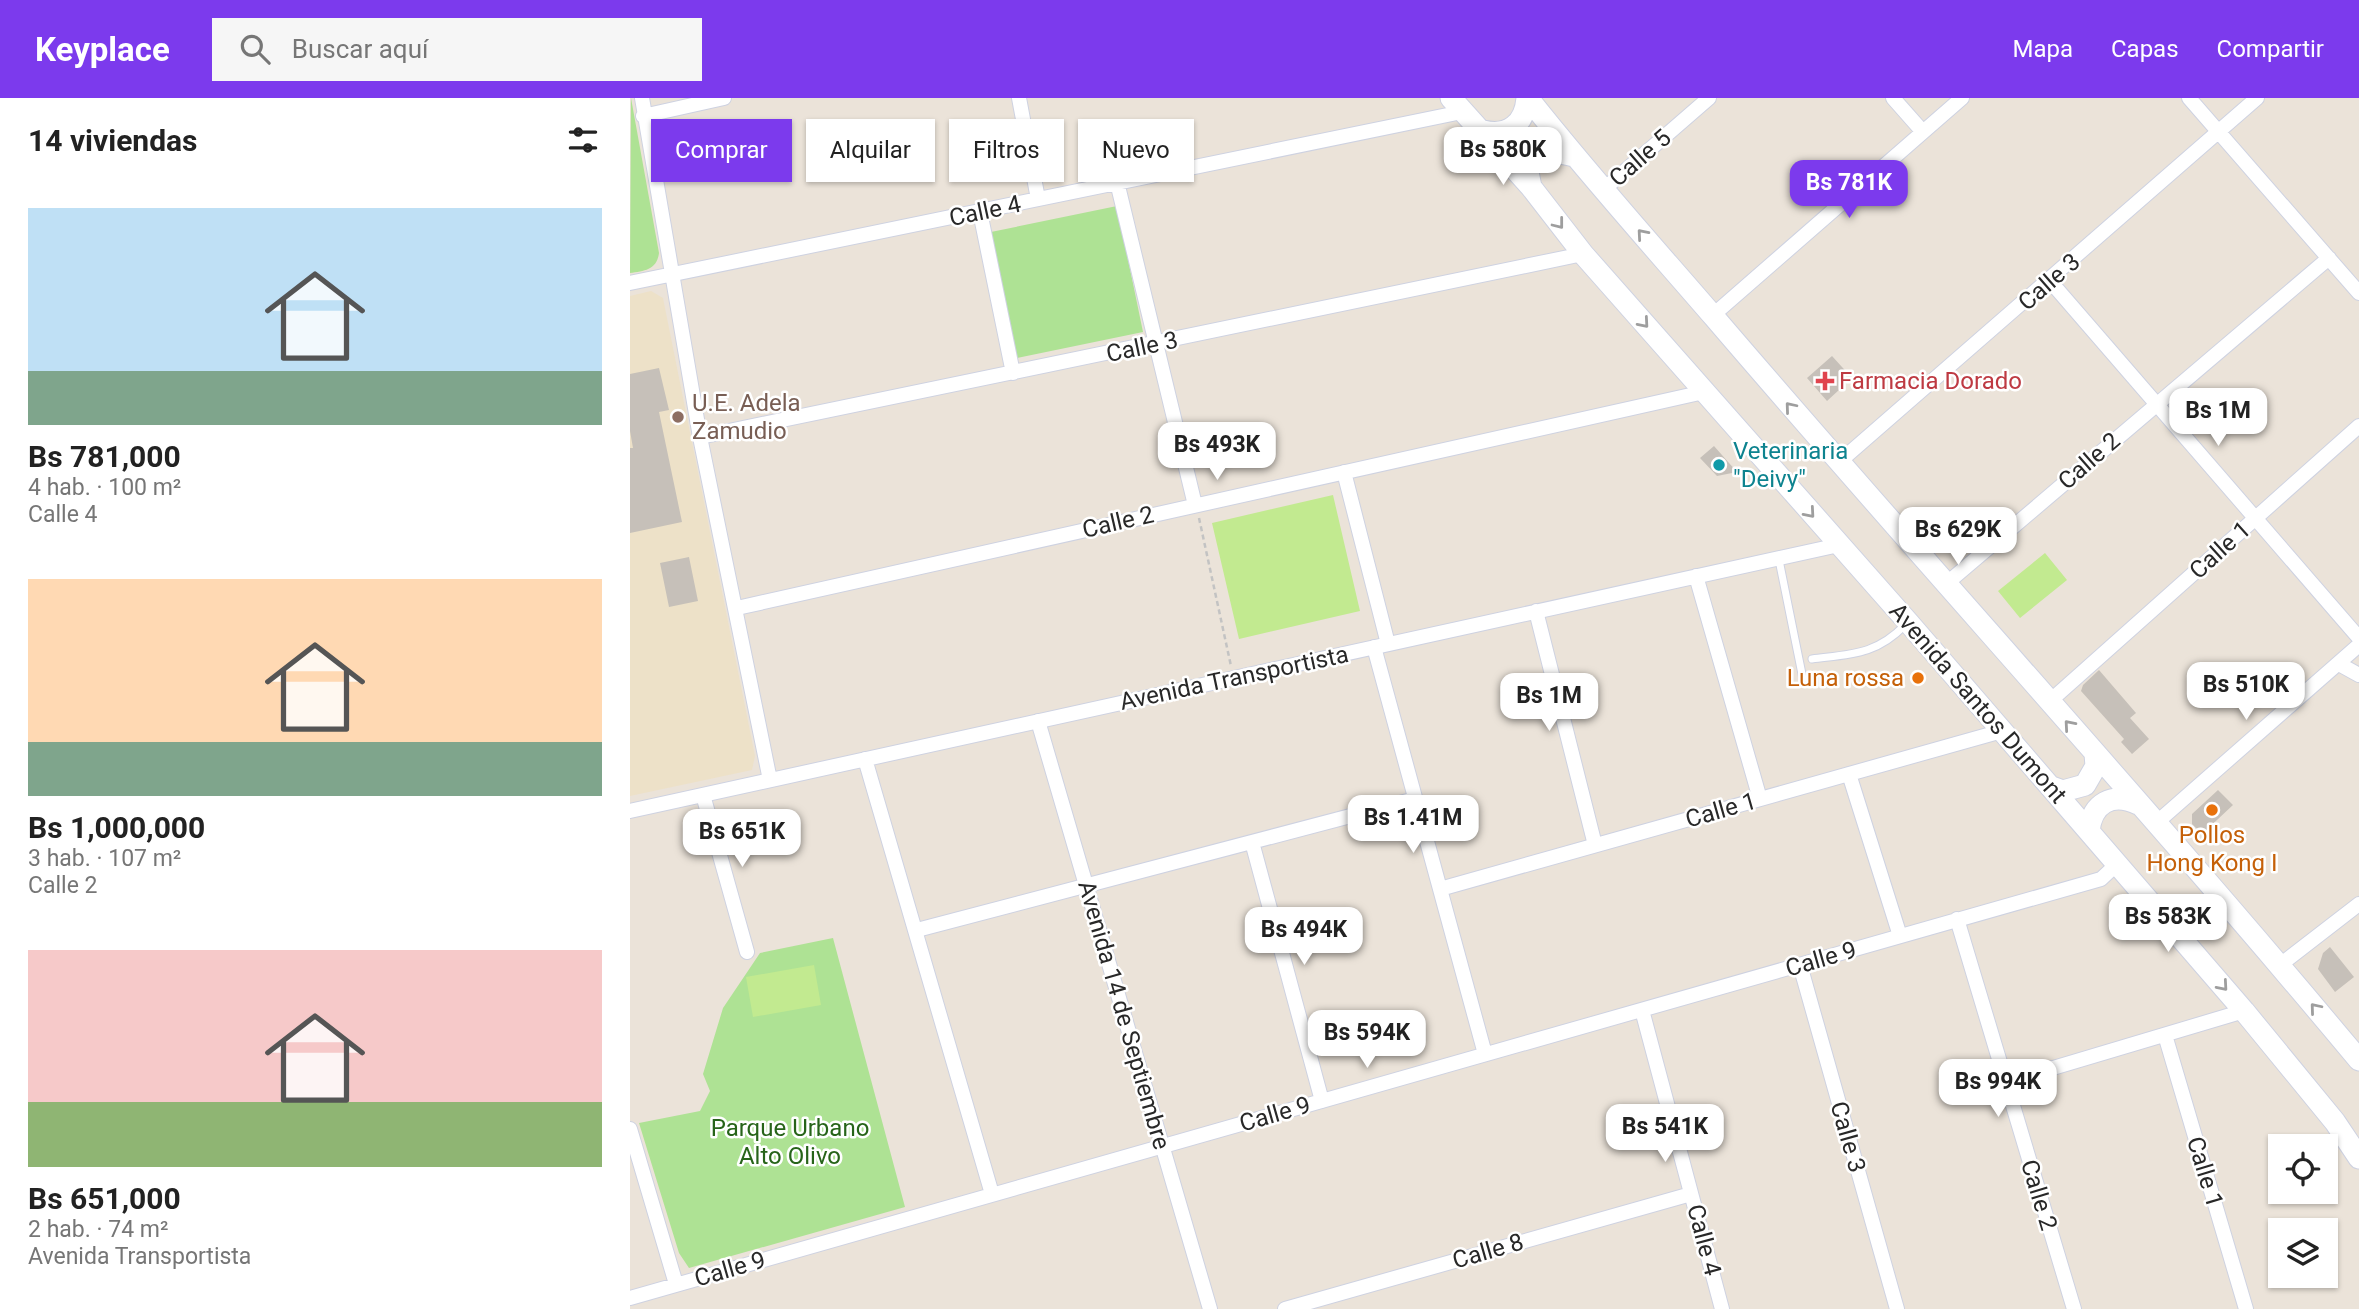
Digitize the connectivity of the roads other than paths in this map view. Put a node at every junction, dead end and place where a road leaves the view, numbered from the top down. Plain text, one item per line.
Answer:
1 (642, 98) edge
2 (724, 98) edge
3 (1019, 98) edge
4 (1527, 98) edge
5 (1709, 98) edge
6 (1893, 98) edge
7 (1962, 98) edge
8 (2189, 98) edge
9 (2258, 98) edge
10 (1457, 105) edge
11 (643, 116) junction
12 (1483, 131) junction
13 (2217, 131) junction
14 (1923, 132) junction
15 (1573, 156) junction
16 (1117, 183) junction
17 (1531, 187) junction
18 (1603, 190) junction
19 (1038, 199) junction
20 (980, 212) junction
21 (1583, 254) junction
22 (2329, 258) junction
23 (670, 275) junction
24 (2050, 281) junction
25 (630, 283) edge
26 (2359, 293) edge
27 (1713, 316) junction
28 (1155, 344) junction
29 (1013, 373) junction
30 (1704, 392) junction
31 (2156, 403) junction
32 (2359, 426) edge
33 (700, 437) junction
34 (1838, 463) junction
35 (1344, 472) junction
36 (1195, 505) junction
37 (2255, 518) junction
38 (1839, 545) junction
39 (1779, 559) junction
40 (1696, 576) junction
41 (1945, 584) junction
42 (737, 608) junction
43 (1536, 611) junction
44 (1908, 622) junction
45 (2359, 638) edge
46 (1381, 645) junction
47 (2359, 645) edge
48 (1812, 659) dead end
49 (2339, 664) junction
50 (2359, 675) edge
51 (1803, 679) dead end
52 (2049, 702) junction
53 (1038, 721) junction
54 (2002, 731) junction
55 (2095, 754) junction
56 (865, 759) junction
57 (1849, 774) junction
58 (770, 780) junction
59 (2052, 787) junction
60 (703, 795) junction
61 (1415, 799) junction
62 (1760, 799) junction
63 (2138, 804) junction
64 (630, 811) edge
65 (2155, 824) junction
66 (2089, 831) junction
67 (1252, 842) junction
68 (1595, 845) junction
69 (2118, 864) junction
70 (1086, 885) junction
71 (1440, 889) junction
72 (2359, 904) edge
73 (1958, 919) junction
74 (917, 930) junction
75 (1900, 936) junction
76 (747, 952) dead end
77 (1800, 965) junction
78 (2280, 965) junction
79 (1642, 1010) junction
80 (2244, 1011) junction
81 (2165, 1035) junction
82 (1485, 1054) junction
83 (2359, 1060) edge
84 (2006, 1083) junction
85 (1322, 1101) junction
86 (630, 1129) edge
87 (1162, 1146) junction
88 (2359, 1158) edge
89 (992, 1194) junction
90 (1691, 1194) junction
91 (676, 1284) junction
92 (630, 1298) edge
93 (1210, 1309) edge
94 (1285, 1309) edge
95 (1722, 1309) edge
96 (1897, 1309) edge
97 (2074, 1309) edge
98 (2246, 1309) edge

1 - 11 street
2 - 11 street
3 - 19 street
4 - 12 main road
4 - 15 main road
5 - 18 street, Calle 5
6 - 14 street
7 - 14 street
8 - 13 street
9 - 13 street, Calle 3
10 - 12 main road, Avenida Santos Dumont
10 - 16 street, Calle 4
11 - 23 street
12 - 17 main road, Avenida Santos Dumont
13 - 22 street
13 - 24 street, Calle 3
14 - 27 street
15 - 17 main road
15 - 18 main road
16 - 19 street, Calle 4
16 - 28 street
17 -> 21 main road, Avenida Santos Dumont
27 -> 18 main road
19 - 20 street, Calle 4
20 - 23 street, Calle 4
20 - 29 street
21 - 28 street, Calle 3
21 -> 30 main road, Avenida Santos Dumont
22 - 26 street
22 - 31 street, Calle 2
23 - 25 street, Calle 4
23 - 33 street
24 - 31 street
24 - 34 street, Calle 3
34 -> 27 main road
28 - 29 street, Calle 3
28 - 36 street
29 - 33 street, Calle 3
30 - 35 street, Calle 2
30 -> 38 main road, Avenida Santos Dumont
31 - 37 street
31 - 41 street, Calle 2
32 - 37 street, Calle 1
33 - 42 street
34 - 41 main road
35 - 36 street, Calle 2
35 - 46 street
36 - 42 street, Calle 2
37 - 45 street
37 - 52 street, Calle 1
38 - 39 street, Avenida Transportista
38 - 44 main road, Avenida Santos Dumont
39 - 40 street, Avenida Transportista
39 - 51 lane
40 - 43 street, Avenida Transportista
40 - 62 street
41 - 52 main road
42 - 58 street
43 - 46 street, Avenida Transportista
43 - 68 street
44 - 48 lane
44 - 54 main road, Avenida Santos Dumont
46 - 53 street, Avenida Transportista
46 - 61 street
47 - 49 street
49 - 50 street
49 - 65 street
55 -> 52 main road
53 - 56 street, Avenida Transportista
53 - 70 street, Avenida 14 de Septiembre
54 - 57 street, Calle 1
54 - 59 main road, Avenida Santos Dumont
55 - 59 main road
55 - 63 main road
56 - 58 street, Avenida Transportista
56 - 74 street
57 - 62 street, Calle 1
57 - 75 street
58 - 60 street, Avenida Transportista
59 - 66 main road, Avenida Santos Dumont
60 - 64 street, Avenida Transportista
60 - 76 street
61 - 67 street
61 - 71 street
62 - 68 street, Calle 1
63 - 65 main road
63 - 66 main road
65 - 78 main road
66 - 69 main road, Avenida Santos Dumont
67 - 70 street
67 - 85 street
68 - 71 street, Calle 1
69 - 73 street, Calle 9
69 -> 80 main road, Avenida Santos Dumont
70 - 74 street
70 - 87 street, Avenida 14 de Septiembre
71 - 82 street
72 - 78 street
73 - 75 street, Calle 9
73 - 84 street, Calle 2
74 - 89 street
75 - 77 street, Calle 9
77 - 79 street, Calle 9
77 - 96 street, Calle 3
83 -> 78 main road
79 - 82 street, Calle 9
79 - 90 street, Calle 4
80 - 81 street
80 - 88 main road, Avenida Santos Dumont
81 - 84 street
81 - 98 street, Calle 1
82 - 85 street, Calle 9
84 - 97 street, Calle 2
85 - 87 street, Calle 9
86 - 91 street
87 - 89 street, Calle 9
87 - 93 street, Avenida 14 de Septiembre
89 - 91 street, Calle 9
90 - 94 street, Calle 8
90 - 95 street, Calle 4
91 - 92 street, Calle 9

